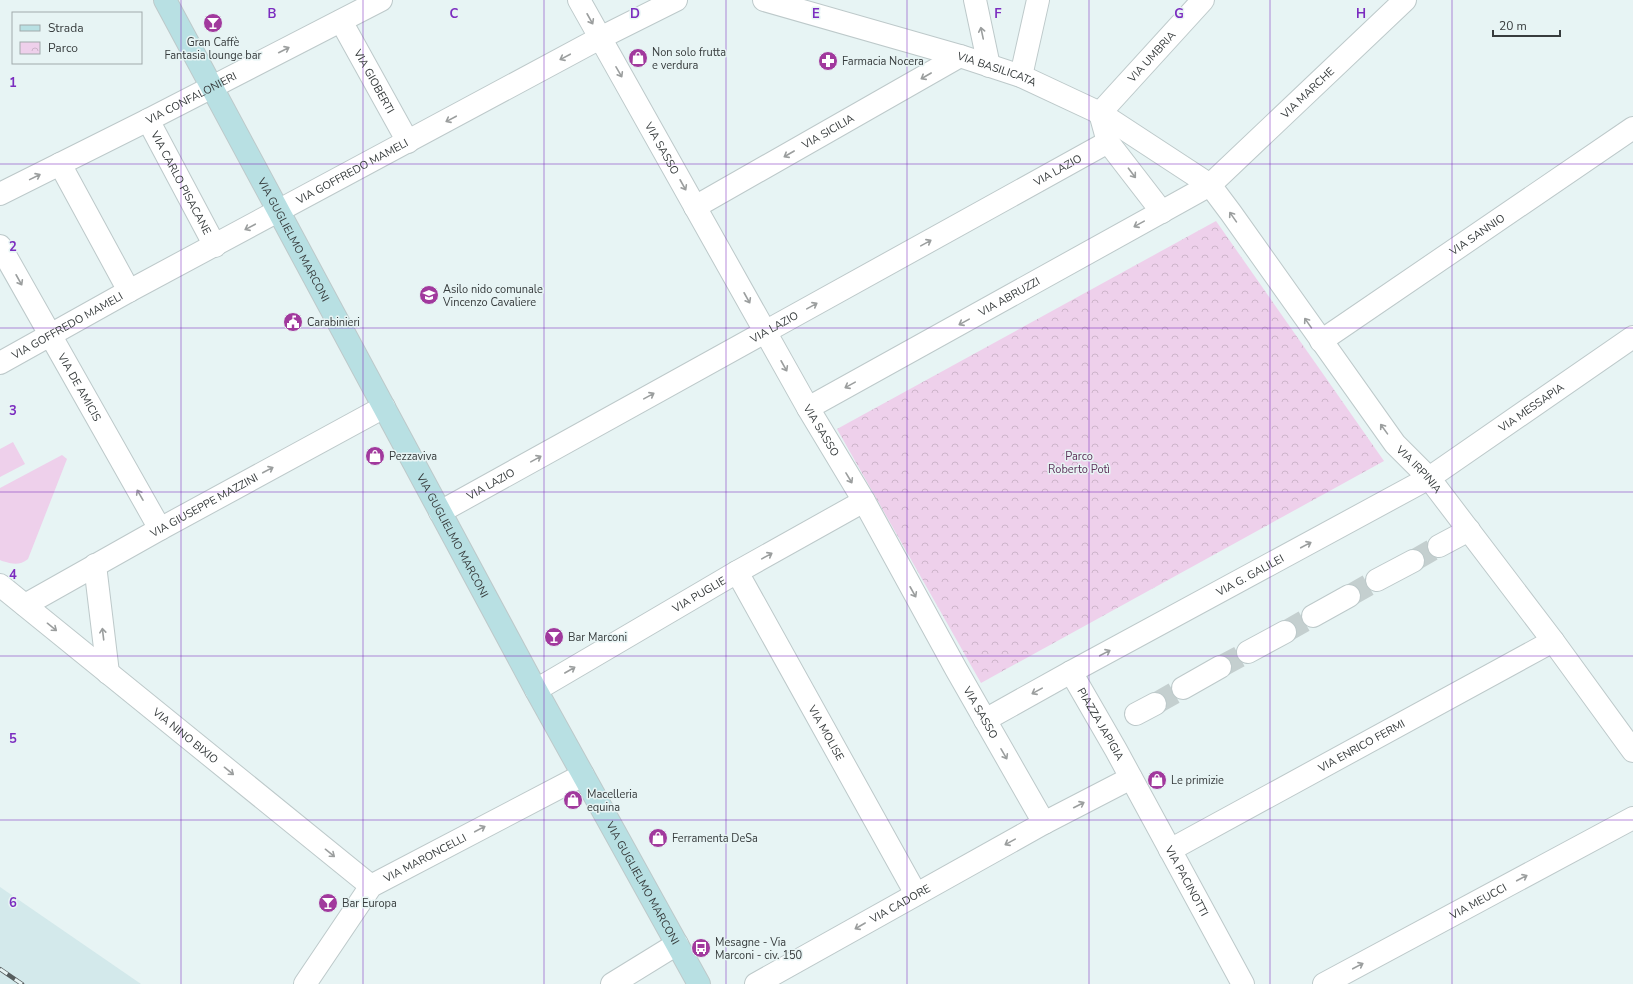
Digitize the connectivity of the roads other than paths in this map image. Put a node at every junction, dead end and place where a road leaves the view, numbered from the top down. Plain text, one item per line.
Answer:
1 (165, 0) edge
2 (381, 0) edge
3 (579, 0) edge
4 (676, 0) edge
5 (975, 0) edge
6 (1038, 0) edge
7 (1203, 0) edge
8 (1405, 0) edge
9 (774, 1) edge
10 (341, 21) junction
11 (600, 38) junction
12 (960, 56) junction
13 (989, 66) junction
14 (1021, 76) junction
15 (212, 87) junction
16 (1100, 114) junction
17 (148, 120) junction
18 (1633, 128) edge
19 (408, 142) junction
20 (1108, 142) junction
21 (60, 164) junction
22 (1210, 185) junction
23 (0, 194) edge
24 (695, 207) junction
25 (280, 211) junction
26 (1162, 212) junction
27 (0, 246) edge
28 (215, 246) junction
29 (129, 291) junction
30 (766, 332) junction
31 (50, 336) junction
32 (1633, 336) edge
33 (1321, 341) junction
34 (0, 363) edge
35 (384, 407) junction
36 (808, 408) junction
37 (1429, 478) junction
38 (864, 501) junction
39 (440, 512) junction
40 (160, 528) junction
41 (1469, 530) junction
42 (1440, 546) tunnel mouth
43 (1413, 561) tunnel mouth
44 (95, 565) junction
45 (737, 572) junction
46 (1377, 580) tunnel mouth
47 (0, 585) edge
48 (1348, 596) tunnel mouth
49 (25, 605) junction
50 (1313, 616) tunnel mouth
51 (1285, 632) tunnel mouth
52 (1553, 641) junction
53 (1248, 652) tunnel mouth
54 (1220, 667) tunnel mouth
55 (1071, 672) junction
56 (108, 673) junction
57 (1183, 688) tunnel mouth
58 (536, 690) junction
59 (985, 720) junction
60 (1633, 751) edge
61 (583, 775) junction
62 (1131, 778) junction
63 (1633, 818) edge
64 (1044, 823) junction
65 (1170, 850) junction
66 (371, 886) junction
67 (916, 894) junction
68 (677, 944) junction
69 (305, 984) edge
70 (612, 984) edge
71 (699, 984) edge
72 (756, 984) edge
73 (1243, 984) edge
74 (1324, 984) edge

1 - 15 main road, VIA GUGLIELMO MARCONI
2 - 10 street, VIA CONFALONIERI
3 -> 11 street, VIA SASSO
4 - 11 street
13 -> 5 street
6 - 14 street
7 - 16 street, VIA UMBRIA
8 - 22 street, VIA MARCHE
9 - 12 street, VIA BASILICATA
15 -> 10 street, VIA CONFALONIERI
10 - 19 street, VIA GIOBERTI
11 -> 19 street, VIA GOFFREDO MAMELI
11 -> 24 street, VIA SASSO
12 - 13 street, VIA BASILICATA
12 -> 24 street, VIA SICILIA
13 - 14 street, VIA BASILICATA
14 - 16 street, VIA BASILICATA
15 - 17 street, VIA CONFALONIERI
15 - 25 main road, VIA GUGLIELMO MARCONI
16 - 20 street
16 - 22 street, VIA BASILICATA
17 - 21 street, VIA CONFALONIERI
17 - 28 street, VIA CARLO PISACANE
18 - 33 street, VIA SANNIO
19 - 25 street, VIA GOFFREDO MAMELI
20 -> 26 street
30 -> 20 street, VIA LAZIO
23 -> 21 street, VIA CONFALONIERI
21 - 29 street
22 - 26 street, VIA ABRUZZI
33 -> 22 street, VIA IRPINIA
24 -> 30 street, VIA SASSO
25 -> 28 street, VIA GOFFREDO MAMELI
25 - 35 main road, VIA GUGLIELMO MARCONI
26 -> 36 street, VIA ABRUZZI
27 -> 31 street, VIA DE AMICIS
28 - 29 street, VIA GOFFREDO MAMELI
29 - 31 street, VIA GOFFREDO MAMELI
30 -> 36 street, VIA SASSO
39 -> 30 street, VIA LAZIO
31 - 34 street, VIA GOFFREDO MAMELI
40 -> 31 street, VIA DE AMICIS
32 - 37 street, VIA MESSAPIA
37 -> 33 street, VIA IRPINIA
35 - 39 main road, VIA GUGLIELMO MARCONI
40 -> 35 street, VIA GIUSEPPE MAZZINI
36 -> 38 street, VIA SASSO
37 - 41 street, VIA IRPINIA
55 -> 37 street, VIA G. GALILEI
45 -> 38 street, VIA PUGLIE
38 -> 59 street, VIA SASSO
39 - 58 main road, VIA GUGLIELMO MARCONI
40 - 44 street, VIA GIUSEPPE MAZZINI
41 - 42 street
41 - 52 street, VIA IRPINIA
43 - 46 street
44 - 49 street, VIA GIUSEPPE MAZZINI
56 -> 44 street
58 -> 45 street, VIA PUGLIE
45 - 67 street, VIA MOLISE
47 - 49 street, VIA NINO BIXIO
48 - 50 street
49 -> 56 street, VIA NINO BIXIO
51 - 53 street
52 - 60 street, VIA IRPINIA
52 - 65 street, VIA ENRICO FERMI
54 - 57 street
55 -> 59 street
55 - 62 street, PIAZZA JAPIGIA
56 -> 66 street, VIA NINO BIXIO
58 - 61 main road, VIA GUGLIELMO MARCONI
59 -> 64 street, VIA SASSO
66 -> 61 street, VIA MARONCELLI
61 - 68 main road, VIA GUGLIELMO MARCONI
64 -> 62 street
62 - 65 street, VIA PACINOTTI
74 -> 63 street, VIA MEUCCI
64 -> 67 street, VIA CADORE
65 - 73 street, VIA PACINOTTI
66 - 69 street, VIA MARONCELLI
67 -> 72 street, VIA CADORE
68 - 70 street
68 - 71 main road, VIA GUGLIELMO MARCONI

